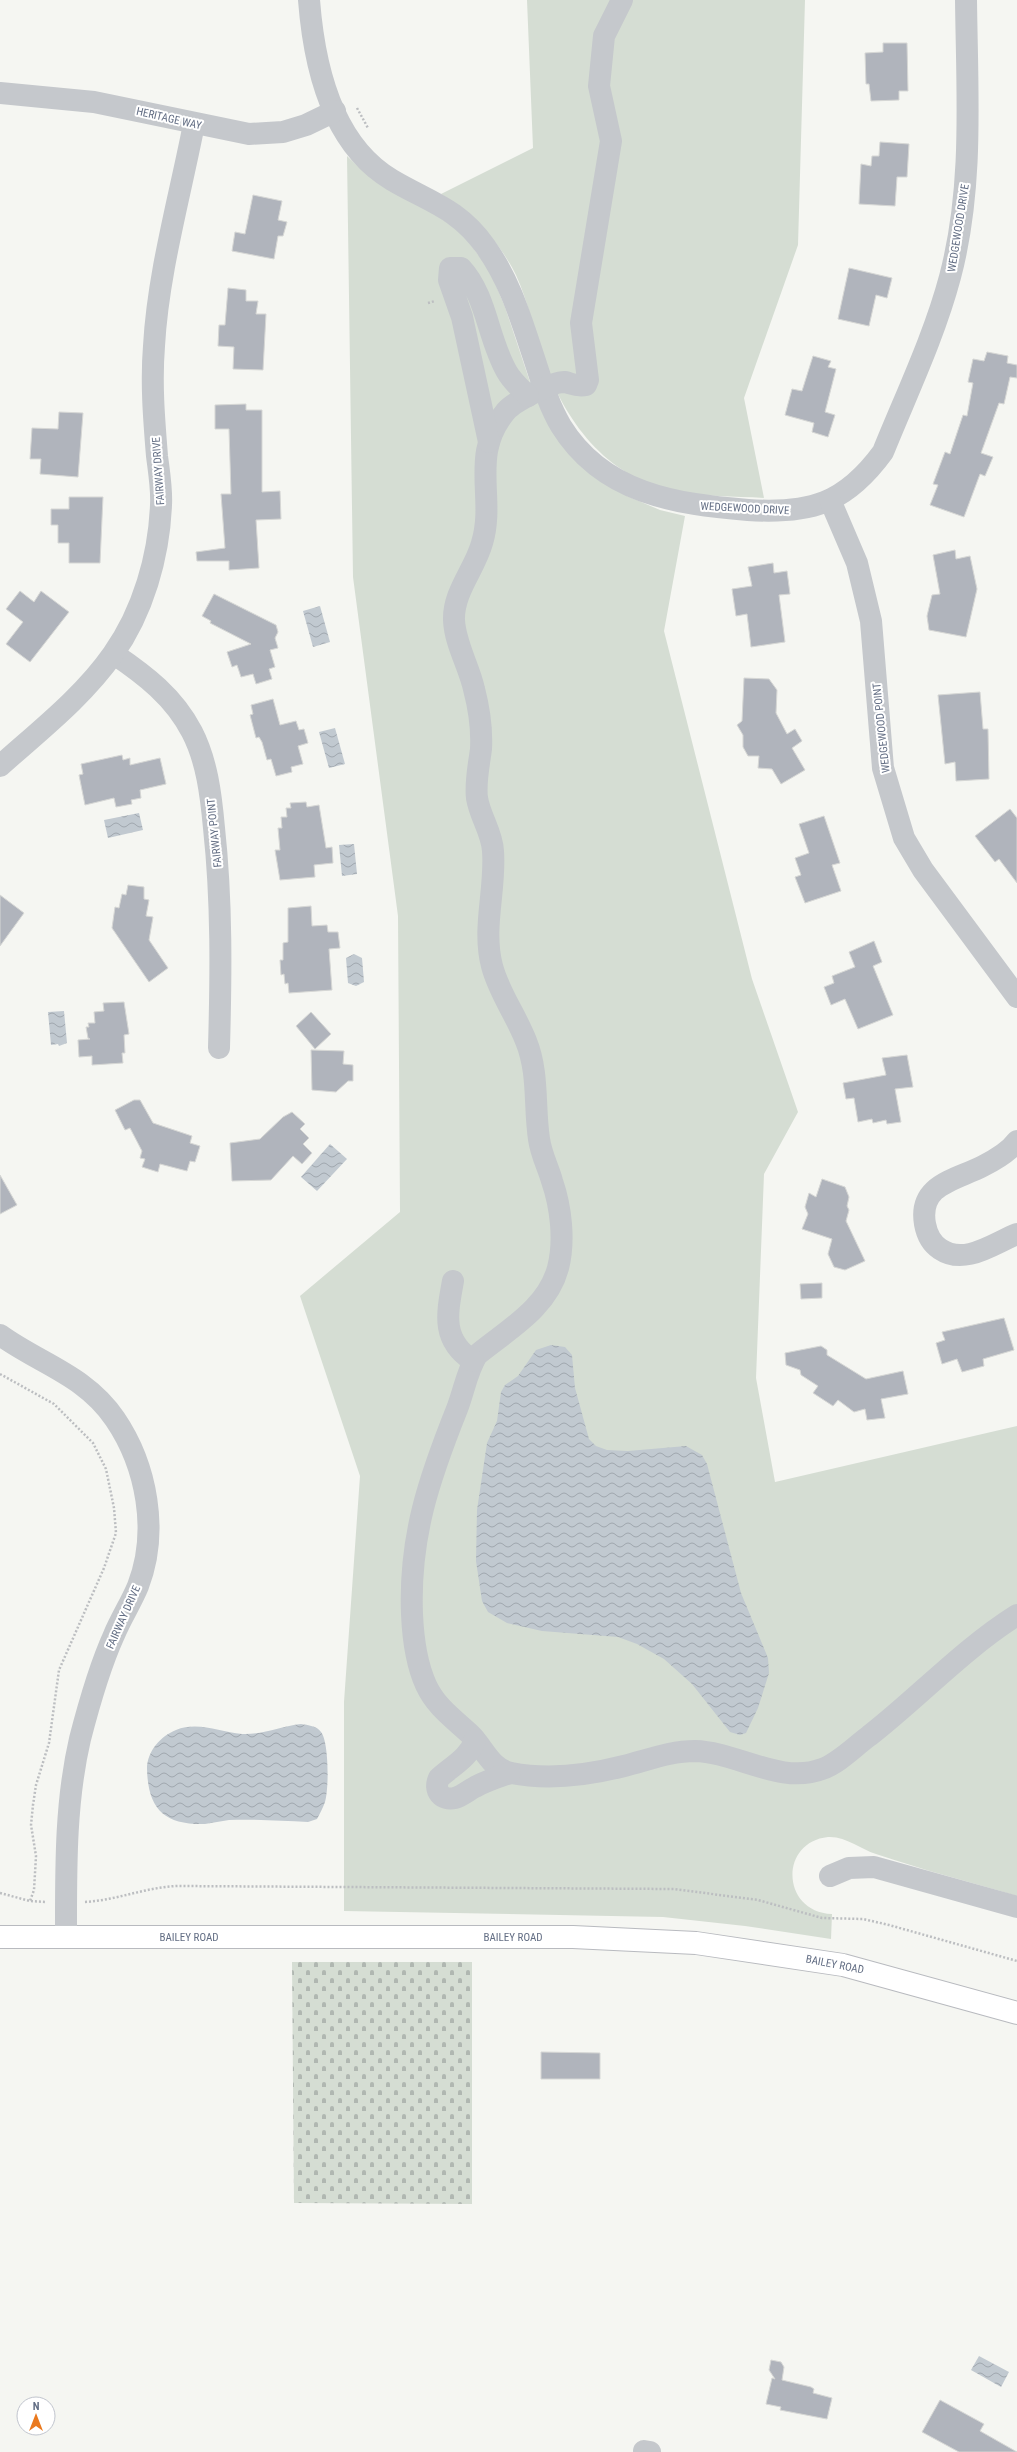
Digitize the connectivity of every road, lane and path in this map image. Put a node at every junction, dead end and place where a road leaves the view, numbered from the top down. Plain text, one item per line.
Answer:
1 (309, 0) edge
2 (622, 0) edge
3 (966, 0) edge
4 (0, 93) edge
5 (335, 111) junction
6 (194, 124) junction
7 (536, 392) junction
8 (489, 442) junction
9 (830, 500) junction
10 (114, 654) junction
11 (0, 766) edge
12 (1017, 997) edge
13 (219, 1048) dead end
14 (1017, 1141) edge
15 (1017, 1234) edge
16 (453, 1281) dead end
17 (0, 1335) edge
18 (473, 1361) junction
19 (0, 1374) edge
20 (1017, 1615) edge
21 (475, 1740) junction
22 (510, 1773) junction
23 (830, 1876) dead end
24 (0, 1893) edge
25 (100, 1901) dead end
26 (1017, 1907) edge
27 (0, 1937) edge
28 (66, 1937) junction
29 (1017, 1961) edge
30 (1017, 2013) edge

1 - 5 street, WEDGEWOOD DRIVE
2 - 7 street
3 - 9 street, WEDGEWOOD DRIVE
4 - 6 street, HERITAGE WAY
5 - 6 street, HERITAGE WAY
5 - 7 street, WEDGEWOOD DRIVE
6 - 10 street, FAIRWAY DRIVE
7 - 8 street
7 - 8 street
7 - 9 street, WEDGEWOOD DRIVE
8 - 18 street
9 - 12 street, WEDGEWOOD POINT
10 - 11 street, FAIRWAY DRIVE
10 - 13 street, FAIRWAY POINT
14 - 15 street
16 - 18 street
17 - 28 street, FAIRWAY DRIVE
18 - 21 street
19 - 24 path
20 - 22 street
21 - 22 street
21 - 22 street
23 - 26 street
25 - 29 path
27 - 28 main road, BAILEY ROAD
28 - 30 main road, BAILEY ROAD

